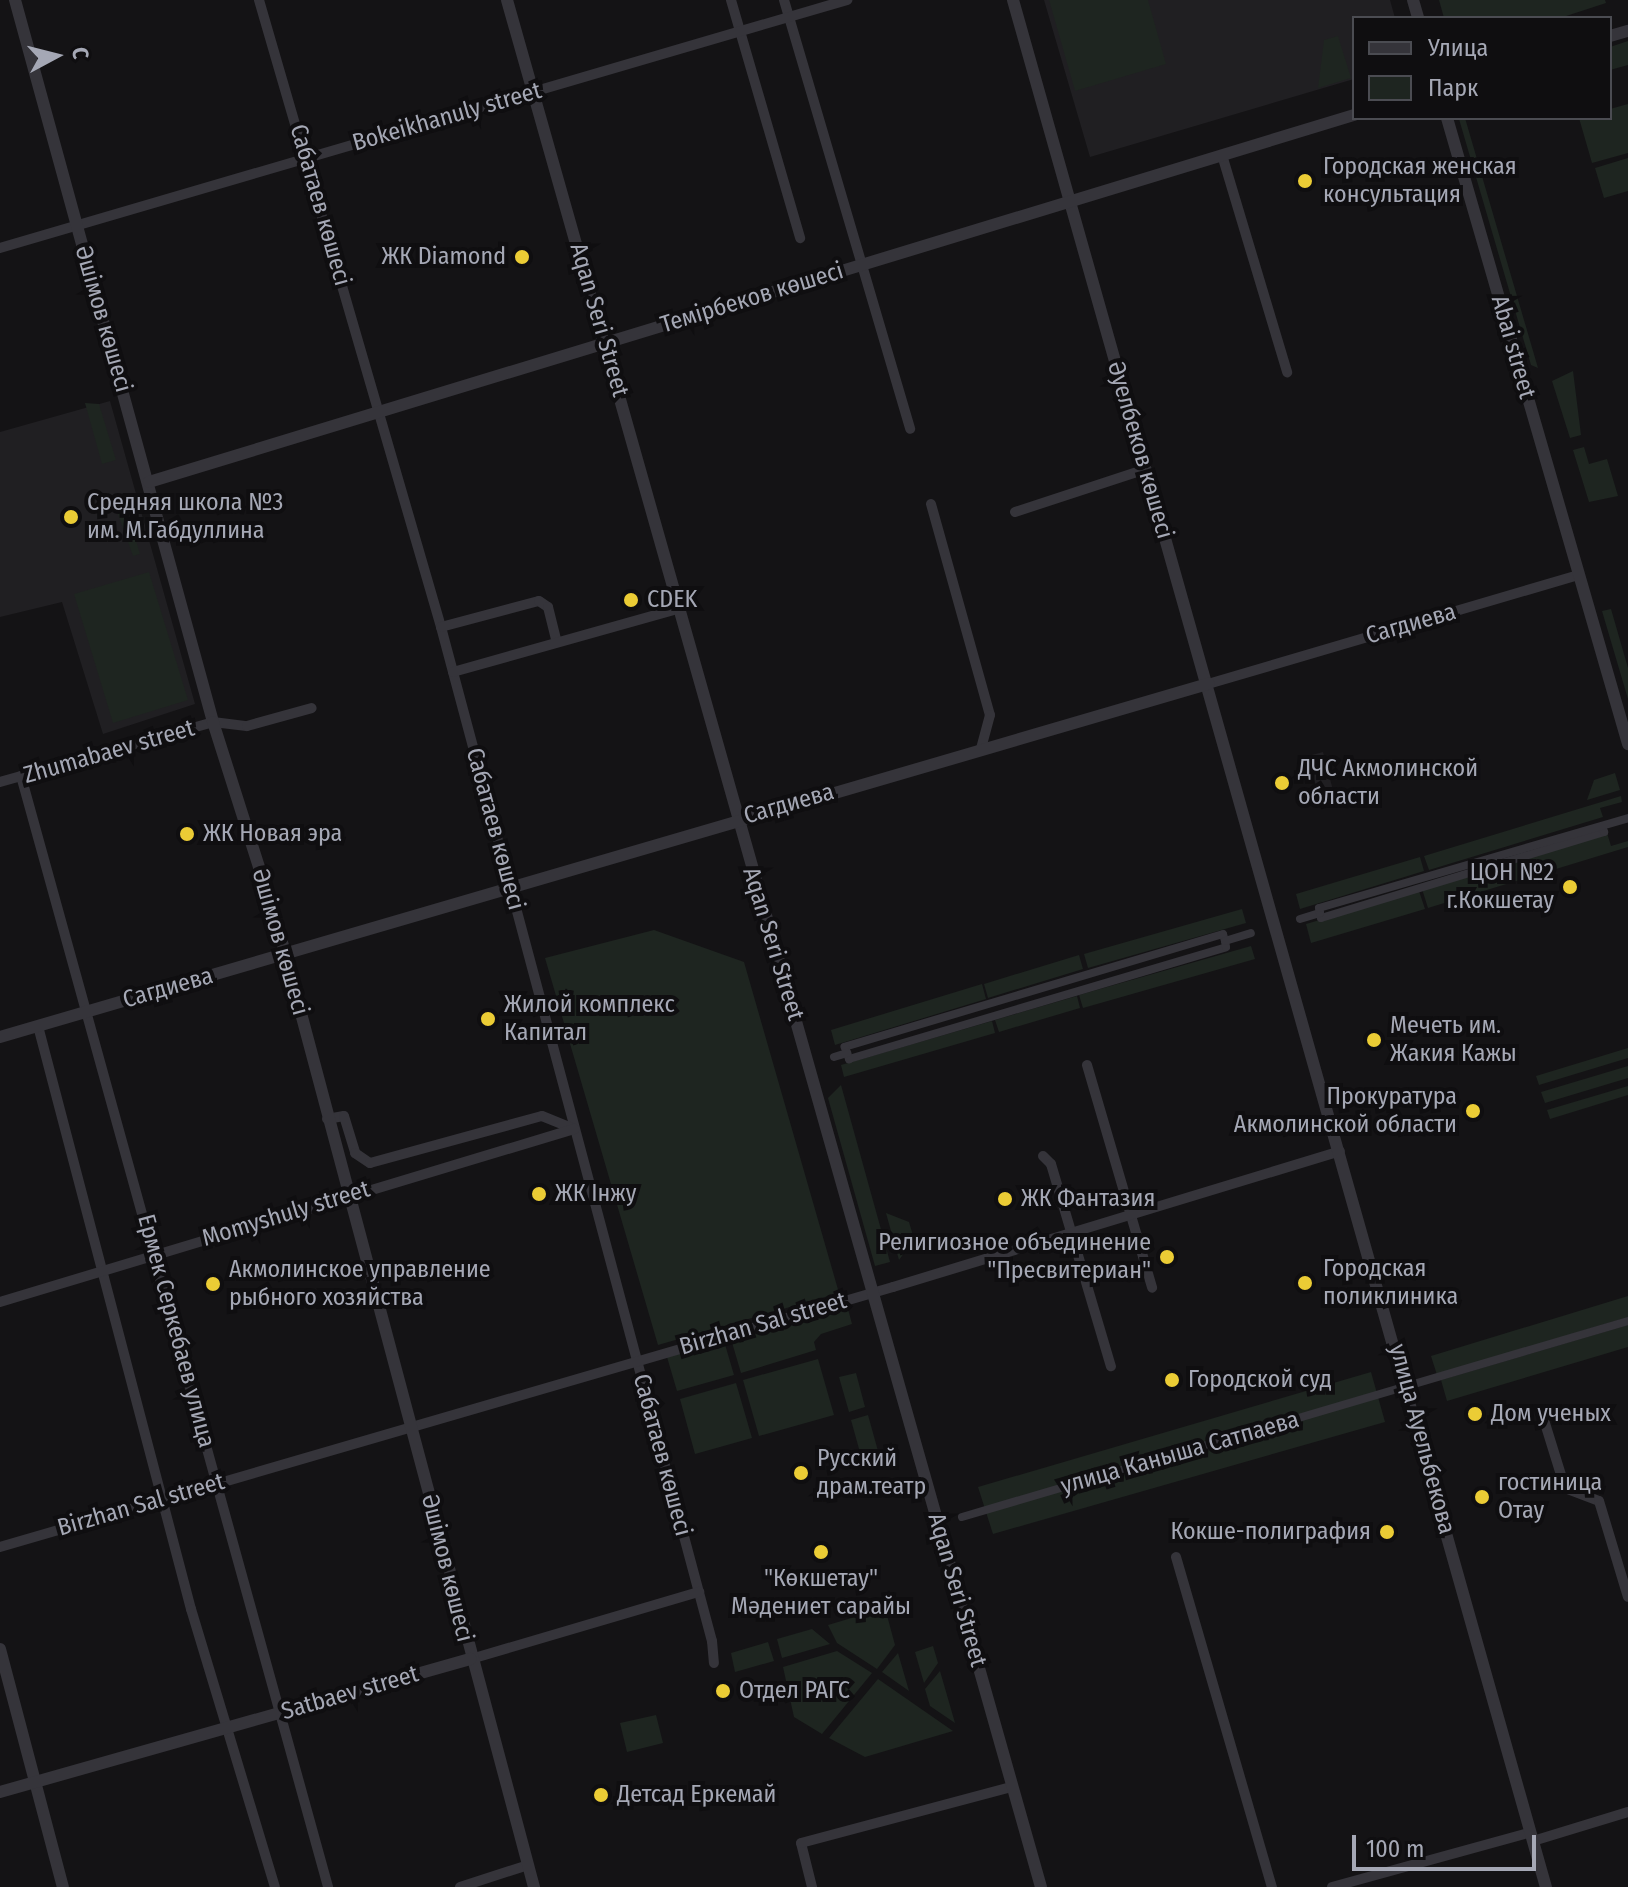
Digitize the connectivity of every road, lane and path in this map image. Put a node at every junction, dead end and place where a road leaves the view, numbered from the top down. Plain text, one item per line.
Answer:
1 (15, 0) edge
2 (259, 0) edge
3 (507, 0) edge
4 (731, 0) edge
5 (784, 0) edge
6 (847, 0) edge
7 (1013, 0) edge
8 (789, 17) junction
9 (741, 31) junction
10 (533, 92) junction
11 (1352, 116) edge
12 (1448, 120) edge
13 (1222, 155) junction
14 (306, 157) junction
15 (1070, 201) junction
16 (77, 226) junction
17 (800, 238) dead end
18 (0, 248) edge
19 (860, 265) junction
20 (605, 343) junction
21 (1287, 372) dead end
22 (379, 412) junction
23 (910, 429) dead end
24 (1146, 469) junction
25 (149, 482) junction
26 (931, 504) dead end
27 (1015, 512) dead end
28 (1579, 575) junction
29 (680, 608) junction
30 (441, 627) junction
31 (557, 642) junction
32 (453, 672) junction
33 (1208, 684) junction
34 (312, 708) dead end
35 (213, 722) junction
36 (1628, 744) edge
37 (981, 749) junction
38 (21, 776) junction
39 (0, 782) edge
40 (1628, 818) edge
41 (736, 819) junction
42 (509, 886) junction
43 (1267, 900) joint
44 (1300, 919) dead end
45 (1251, 933) dead end
46 (1225, 941) junction
47 (1192, 944) junction
48 (285, 954) junction
49 (1157, 954) junction
50 (1196, 956) junction
51 (1121, 965) junction
52 (1161, 966) junction
53 (1087, 975) junction
54 (1125, 977) junction
55 (1052, 985) junction
56 (1090, 987) junction
57 (1016, 996) junction
58 (1055, 998) junction
59 (981, 1006) junction
60 (1019, 1008) junction
61 (88, 1011) junction
62 (945, 1017) junction
63 (984, 1019) junction
64 (38, 1026) junction
65 (908, 1028) junction
66 (949, 1029) junction
67 (0, 1037) edge
68 (874, 1038) junction
69 (912, 1040) junction
70 (877, 1050) junction
71 (847, 1053) junction
72 (834, 1057) dead end
73 (1087, 1065) dead end
74 (327, 1119) junction
75 (574, 1129) junction
76 (1340, 1151) junction
77 (1043, 1156) dead end
78 (346, 1195) junction
79 (1128, 1213) junction
80 (1071, 1230) junction
81 (154, 1254) junction
82 (105, 1270) junction
83 (1152, 1288) dead end
84 (872, 1292) junction
85 (0, 1302) edge
86 (1628, 1321) edge
87 (637, 1359) junction
88 (1111, 1366) dead end
89 (1408, 1386) junction
90 (1544, 1420) dead end
91 (410, 1426) junction
92 (217, 1483) junction
93 (165, 1498) junction
94 (962, 1517) dead end
95 (0, 1547) edge
96 (1176, 1557) dead end
97 (699, 1592) junction
98 (1628, 1597) edge
99 (0, 1649) edge
100 (471, 1659) junction
101 (714, 1663) dead end
102 (282, 1713) junction
103 (229, 1727) junction
104 (37, 1782) junction
105 (1012, 1787) junction
106 (0, 1792) edge
107 (1628, 1812) edge
108 (1532, 1836) junction
109 (528, 1865) junction
110 (63, 1887) edge
111 (275, 1887) edge
112 (328, 1887) edge
113 (460, 1887) edge
114 (534, 1887) edge
115 (812, 1887) edge
116 (1041, 1887) edge
117 (1272, 1887) edge
118 (1332, 1887) edge
119 (1546, 1887) edge

1 - 16 street, Әшімов көшесі
2 - 14 street, Сабатаев көшесі
3 - 10 street, Aqan Seri Street
4 - 9 street
5 - 8 street
6 - 8 street, Bokeikhanuly street
7 - 15 street, Әуелбеков көшесі
8 - 9 street, Bokeikhanuly street
8 - 19 street
9 - 10 street, Bokeikhanuly street
9 - 17 street
10 - 14 street, Bokeikhanuly street
10 - 20 street, Aqan Seri Street
11 - 13 street, Темірбеков көшесі
12 - 28 street, Abai street
13 - 15 street, Темірбеков көшесі
13 - 21 street
14 - 16 street, Bokeikhanuly street
14 - 22 street, Сабатаев көшесі
15 - 19 street, Темірбеков көшесі
15 - 24 street, Әуелбеков көшесі
16 - 18 street, Bokeikhanuly street
16 - 25 street, Әшімов көшесі
19 - 20 street, Темірбеков көшесі
19 - 23 street
20 - 22 street, Темірбеков көшесі
20 - 29 street, Aqan Seri Street
22 - 25 street, Темірбеков көшесі
22 - 30 street, Сабатаев көшесі
24 - 27 street
24 - 33 street, Әуелбеков көшесі
25 - 35 street, Әшімов көшесі
26 - 37 street
28 - 33 street, Сагдиева
28 - 36 street, Abai street
29 - 31 street
29 - 41 street, Aqan Seri Street
30 - 31 street
30 - 32 street, Сабатаев көшесі
31 - 32 street
32 - 42 street, Сабатаев көшесі
33 - 37 street, Сагдиева
33 - 43 street, Әуелбеков көшесі
34 - 35 street, Zhumabaev street
35 - 38 street, Zhumabaev street
35 - 48 street, Әшімов көшесі
37 - 41 street, Сагдиева
38 - 39 street, Zhumabaev street
38 - 61 street, Ермек Серкебаев улица
40 - 44 street
41 - 42 street, Сагдиева
41 - 84 street, Aqan Seri Street
42 - 48 street, Сагдиева
42 - 75 street, Сабатаев көшесі
43 - 76 street, улица Ауельбекова
45 - 46 street
46 - 47 street
46 - 50 street
47 - 49 street
47 - 50 street
48 - 61 street, Сагдиева
48 - 74 street, Әшімов көшесі
49 - 51 street
49 - 52 street
50 - 52 street
51 - 53 street
51 - 54 street
52 - 54 street
53 - 55 street
53 - 56 street
54 - 56 street
55 - 57 street
55 - 58 street
56 - 58 street
57 - 59 street
57 - 60 street
58 - 60 street
59 - 62 street
59 - 63 street
60 - 63 street
61 - 64 street, Сагдиева
61 - 81 street, Ермек Серкебаев улица
62 - 65 street
62 - 66 street
63 - 66 street
64 - 67 street, Сагдиева
64 - 82 street
65 - 68 street
65 - 69 street
66 - 69 street
68 - 70 street
68 - 71 street
69 - 70 street
70 - 71 street
71 - 72 street
73 - 79 street
74 - 75 street
74 - 78 street, Әшімов көшесі
75 - 78 street, Momyshuly street
75 - 87 street, Сабатаев көшесі
76 - 79 street, Birzhan Sal street
76 - 89 street, улица Ауельбекова
77 - 80 street
78 - 81 street, Momyshuly street
78 - 91 street, Әшімов көшесі
79 - 80 street, Birzhan Sal street
79 - 83 street
80 - 84 street, Birzhan Sal street
80 - 88 street
81 - 82 street, Momyshuly street
81 - 92 street, Ермек Серкебаев улица
82 - 85 street, Momyshuly street
82 - 93 street
84 - 87 street, Birzhan Sal street
84 - 105 street, Aqan Seri Street
86 - 89 street, улица Каныша Сатпаева
87 - 91 street, Birzhan Sal street
87 - 97 street, Сабатаев көшесі
89 - 94 street, улица Каныша Сатпаева
89 - 108 street, улица Ауельбекова
90 - 98 street
91 - 92 street, Birzhan Sal street
91 - 100 street, Әшімов көшесі
92 - 93 street, Birzhan Sal street
92 - 102 street, Ермек Серкебаев улица
93 - 95 street, Birzhan Sal street
93 - 103 street
96 - 117 street
97 - 100 street, Satbaev street
97 - 101 street, Сабатаев көшесі
99 - 104 street
100 - 102 street, Satbaev street
100 - 109 street, Әшімов көшесі
102 - 103 street, Satbaev street
102 - 112 street, Ермек Серкебаев улица
103 - 104 street, Satbaev street
103 - 111 street
104 - 106 street, Satbaev street
104 - 110 street
105 - 115 street
105 - 116 street, Aqan Seri Street
107 - 108 street
108 - 118 street
108 - 119 street, улица Ауельбекова
109 - 113 street
109 - 114 street, Әшімов көшесі

